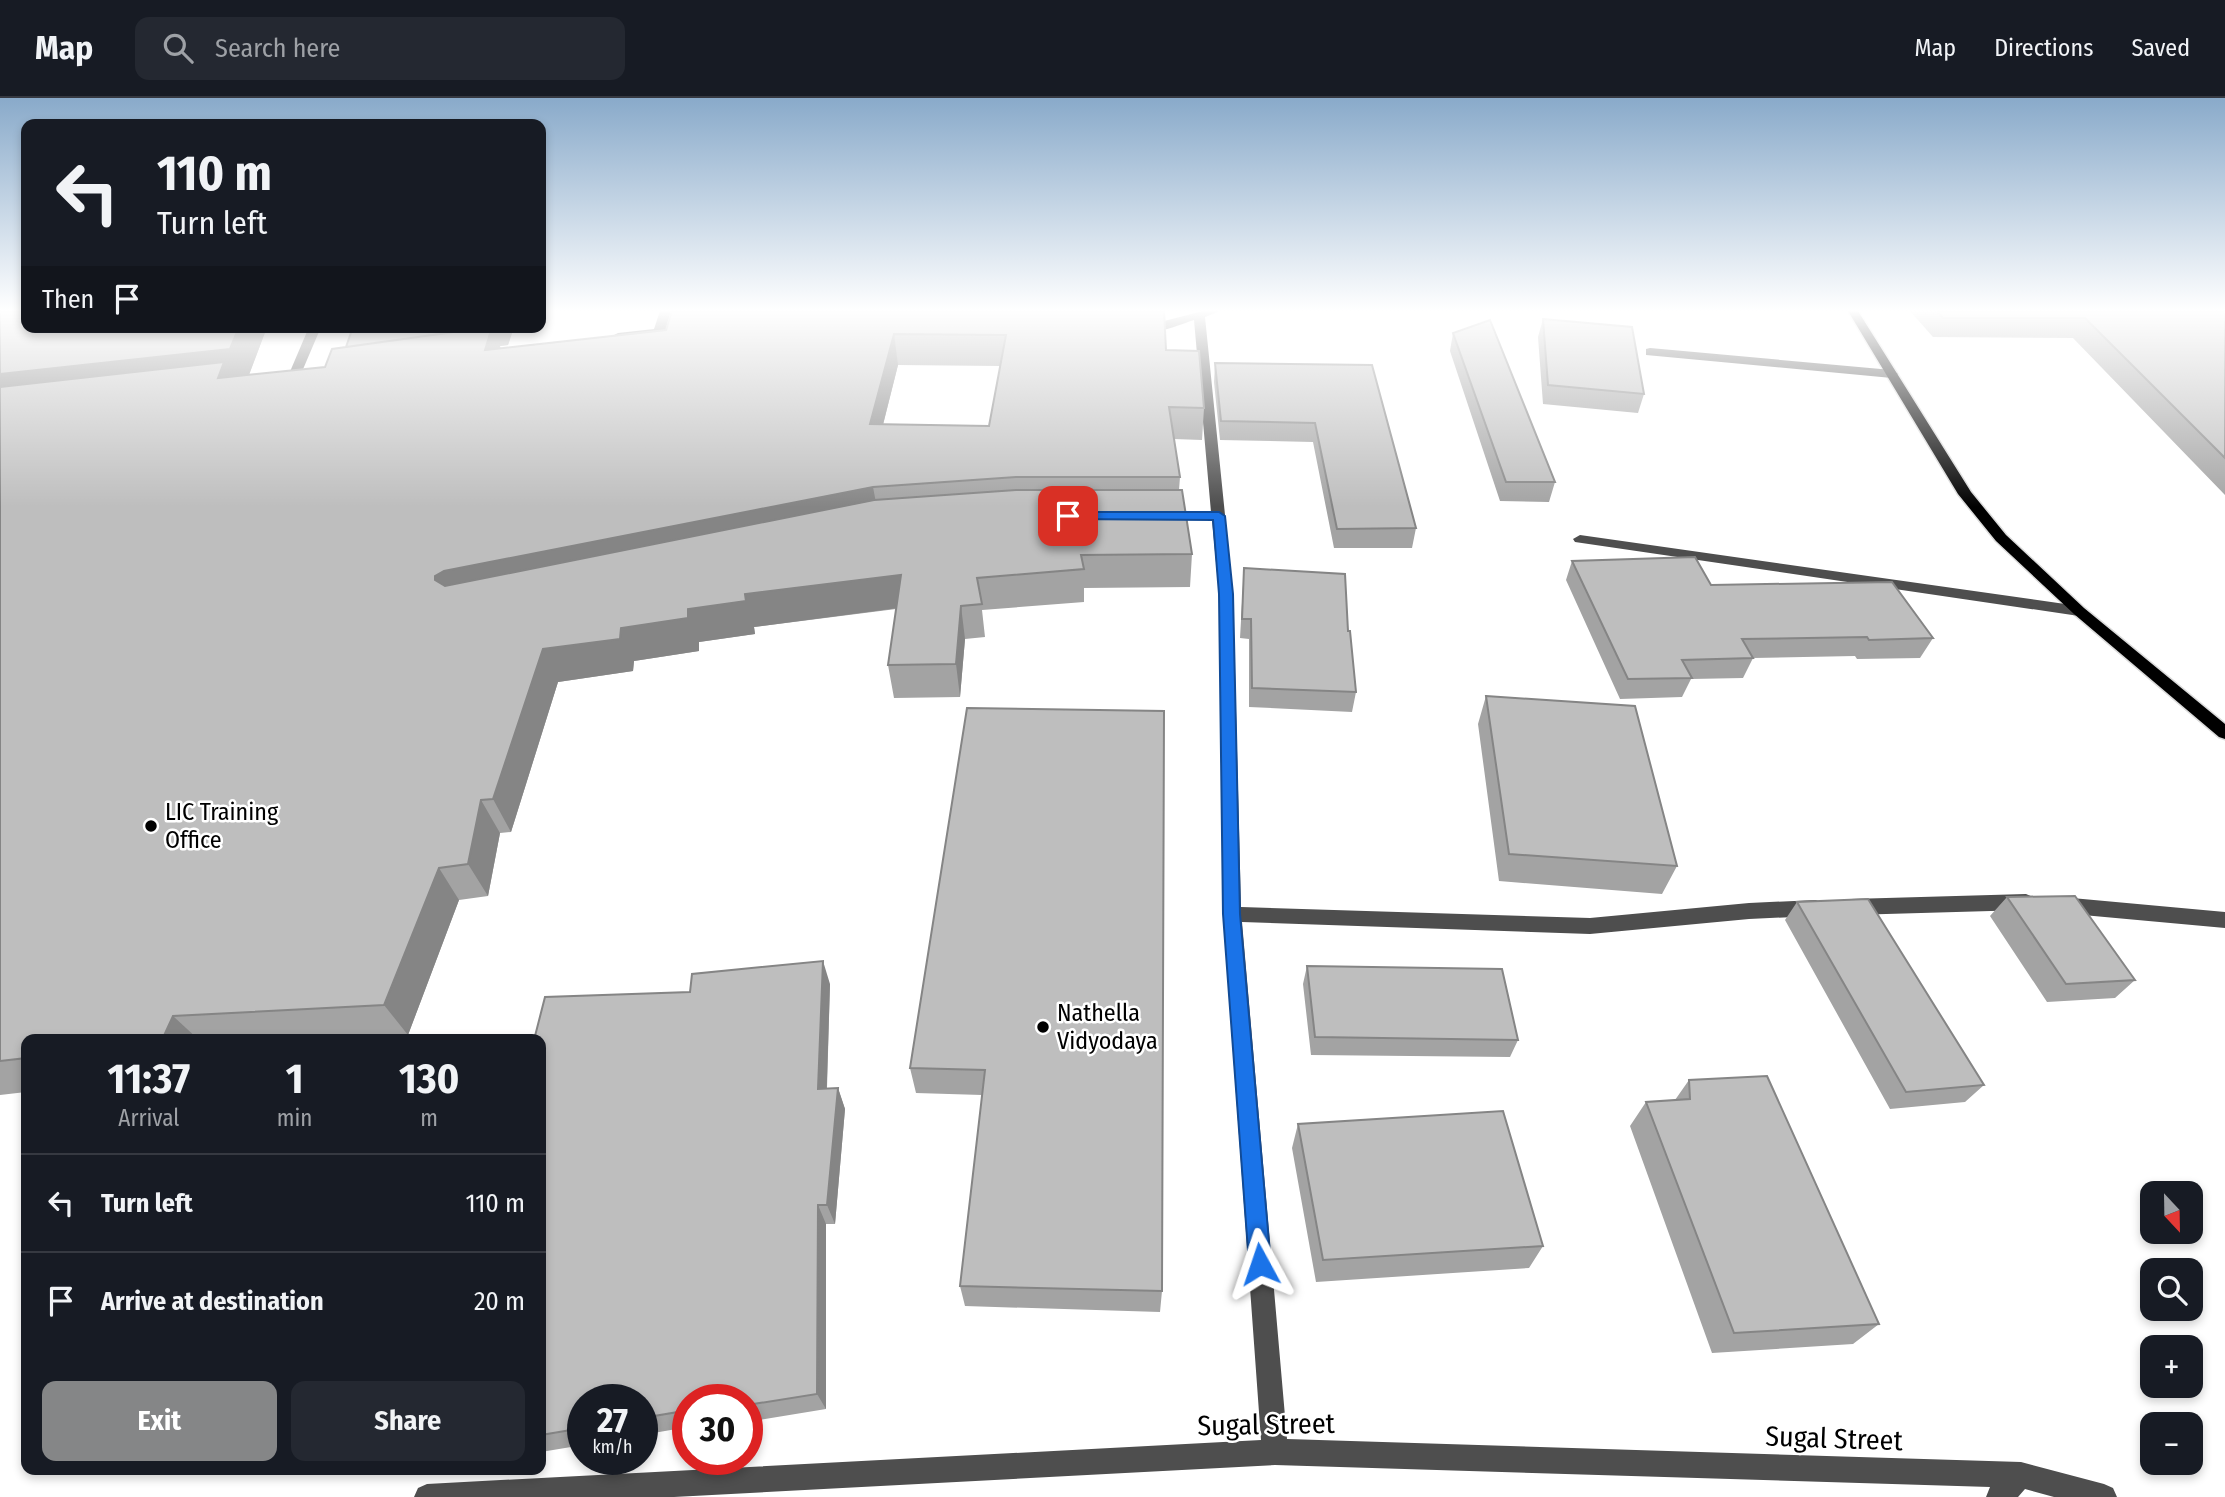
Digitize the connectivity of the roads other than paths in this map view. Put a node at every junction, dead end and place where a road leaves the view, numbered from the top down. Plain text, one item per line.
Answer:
1 (289, 376) edge
2 (1211, 376) edge
3 (1893, 376) edge
4 (306, 380) edge
5 (1152, 516) edge
6 (1219, 516) junction
7 (1580, 539) dead end
8 (2079, 611) junction
9 (2225, 733) edge
10 (1232, 914) junction
11 (2225, 920) edge
12 (1275, 1452) junction
13 (2021, 1475) junction
14 (427, 1497) edge
15 (1999, 1497) edge
16 (2104, 1497) edge

1 - 4 street
2 - 6 street
3 - 8 main road
5 - 6 street
6 - 10 street
7 - 8 street
8 - 9 main road
10 - 11 street
10 - 12 street
12 - 13 street, Sugal Street
12 - 14 street, Sugal Street
13 - 15 street
13 - 16 street, Sugal Street

